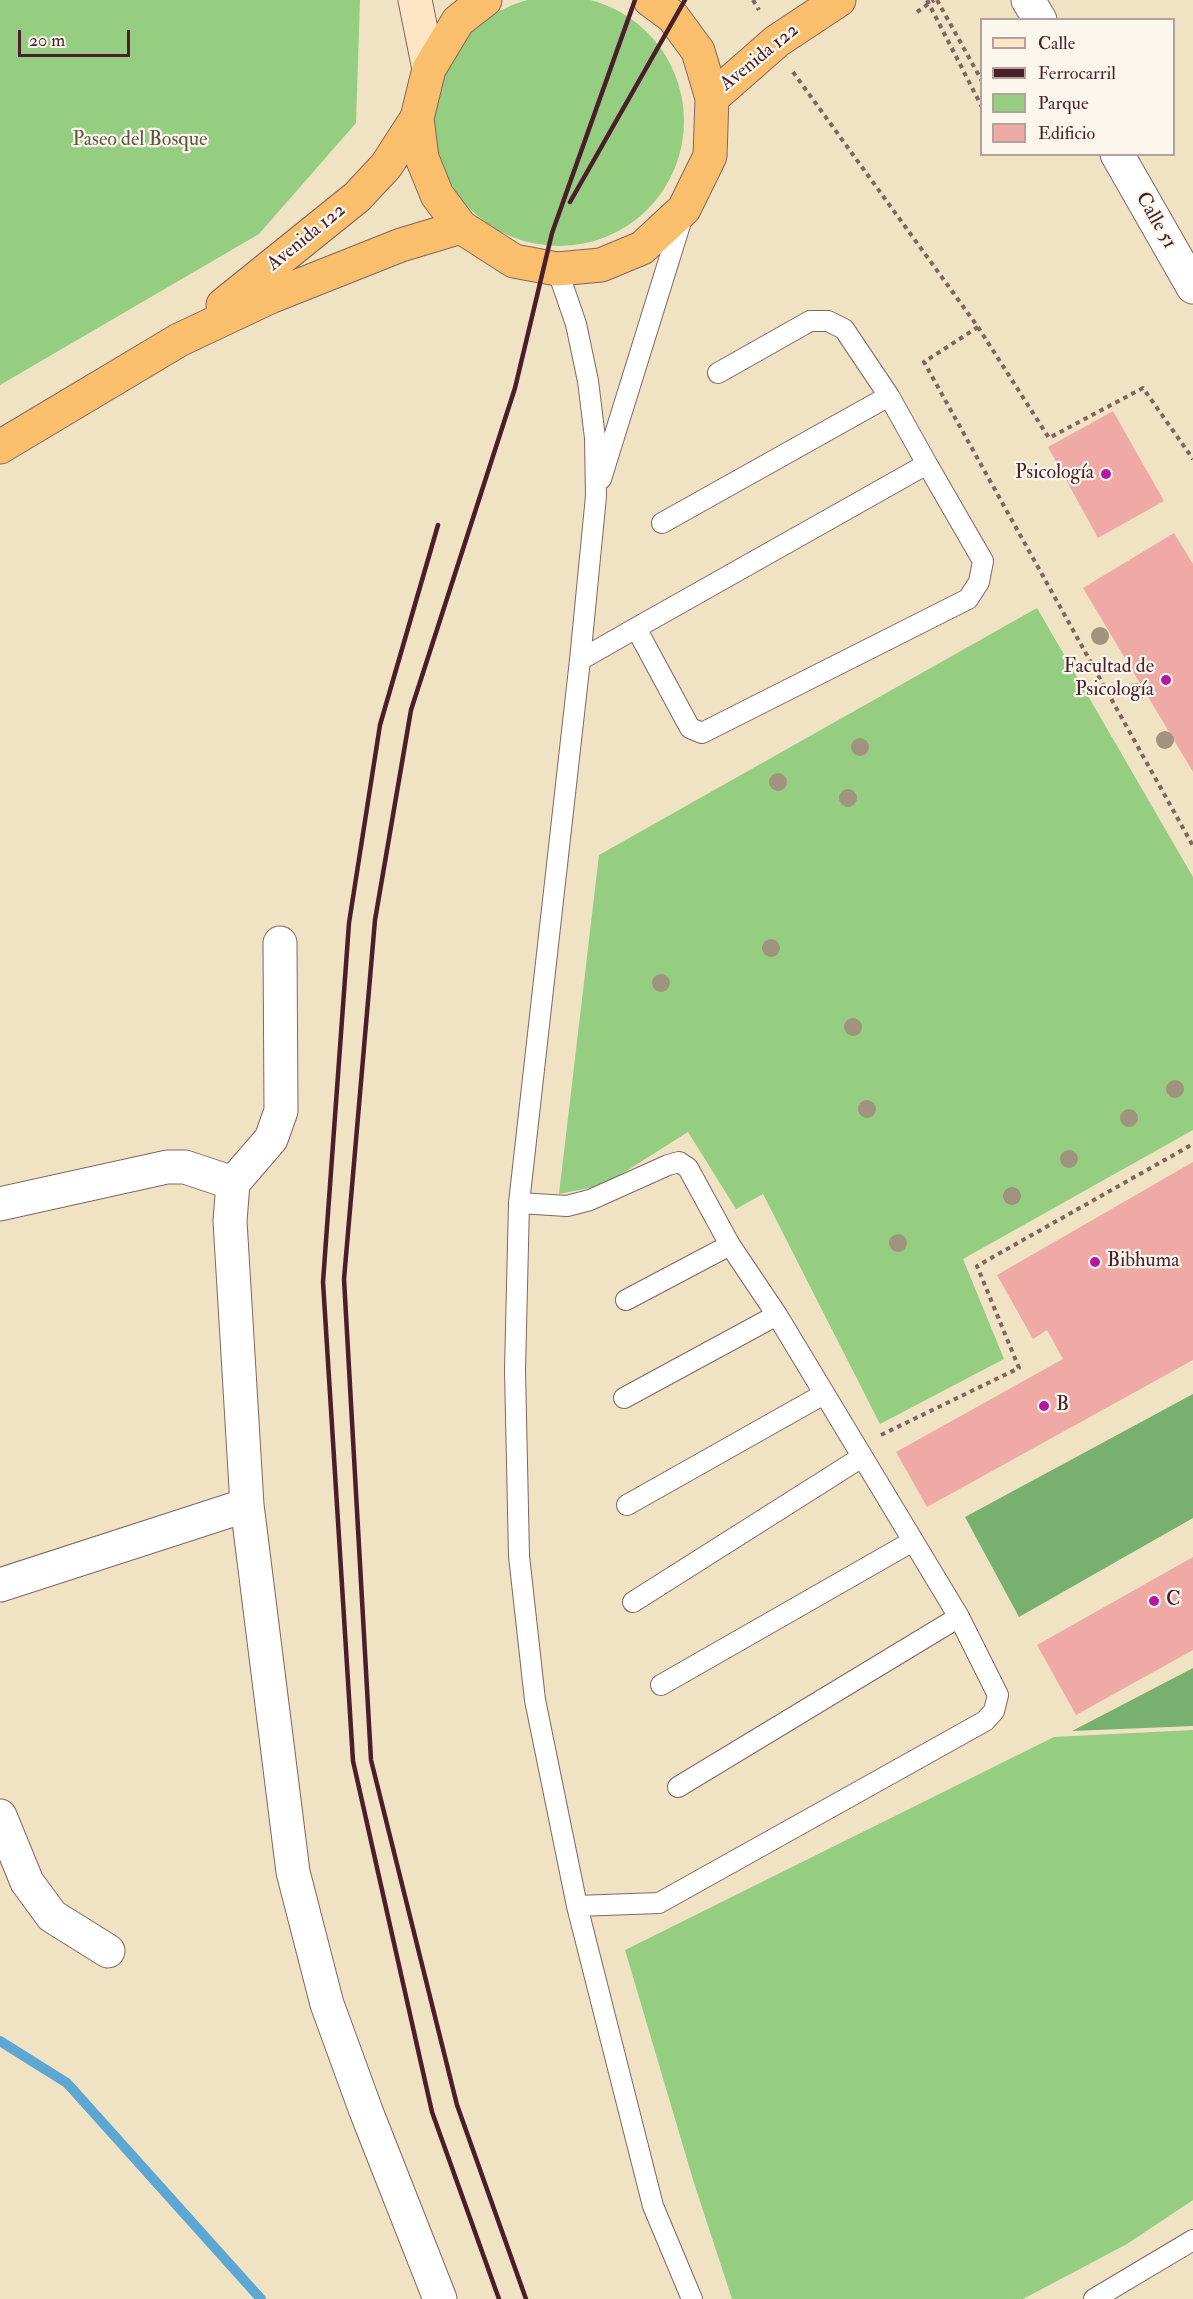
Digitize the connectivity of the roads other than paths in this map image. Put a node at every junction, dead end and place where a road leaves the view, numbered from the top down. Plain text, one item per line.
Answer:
1 (415, 0) edge
2 (485, 0) edge
3 (650, 0) edge
4 (839, 0) edge
5 (1028, 0) edge
6 (1039, 18) edge
7 (429, 69) junction
8 (712, 98) junction
9 (417, 118) junction
10 (1118, 156) edge
11 (684, 209) junction
12 (460, 227) junction
13 (557, 269) junction
14 (1193, 287) edge
15 (179, 340) junction
16 (718, 373) dead end
17 (889, 396) junction
18 (0, 447) edge
19 (927, 464) junction
20 (596, 496) junction
21 (662, 523) dead end
22 (636, 628) junction
23 (580, 660) junction
24 (280, 943) dead end
25 (233, 1183) junction
26 (519, 1203) junction
27 (0, 1204) edge
28 (730, 1245) junction
29 (626, 1300) dead end
30 (777, 1315) junction
31 (824, 1394) junction
32 (624, 1398) dead end
33 (862, 1457) junction
34 (246, 1505) junction
35 (627, 1505) dead end
36 (913, 1541) junction
37 (0, 1585) edge
38 (633, 1602) dead end
39 (959, 1617) junction
40 (662, 1684) dead end
41 (678, 1787) dead end
42 (0, 1816) edge
43 (577, 1906) junction
44 (108, 1951) dead end
45 (1193, 2240) edge
46 (440, 2299) edge
47 (692, 2299) edge
48 (1094, 2299) edge

1 - 7 main road
2 - 7 highway
3 - 8 highway
4 - 8 highway, Avenida 122
5 - 6 street
7 - 9 highway
8 - 11 highway
9 - 12 highway
9 - 15 highway, Avenida 122
10 - 14 street, Calle 51
11 - 13 highway
11 - 20 lane
12 - 13 highway
12 - 15 highway, Avenida 122
13 - 20 lane
15 - 18 highway, Avenida 122
16 - 17 lane
17 - 19 lane
17 - 21 lane
19 - 22 lane
19 - 22 lane
20 - 23 lane
22 - 23 lane
23 - 26 lane
24 - 25 street
25 - 27 street
25 - 34 street
26 - 28 lane
26 - 43 lane
28 - 29 lane
28 - 30 lane
30 - 31 lane
30 - 32 lane
31 - 33 lane
31 - 35 lane
33 - 36 lane
33 - 38 lane
34 - 37 street
34 - 46 street
36 - 39 lane
36 - 40 lane
39 - 41 lane
39 - 43 lane
42 - 44 street
43 - 47 lane
45 - 48 lane

